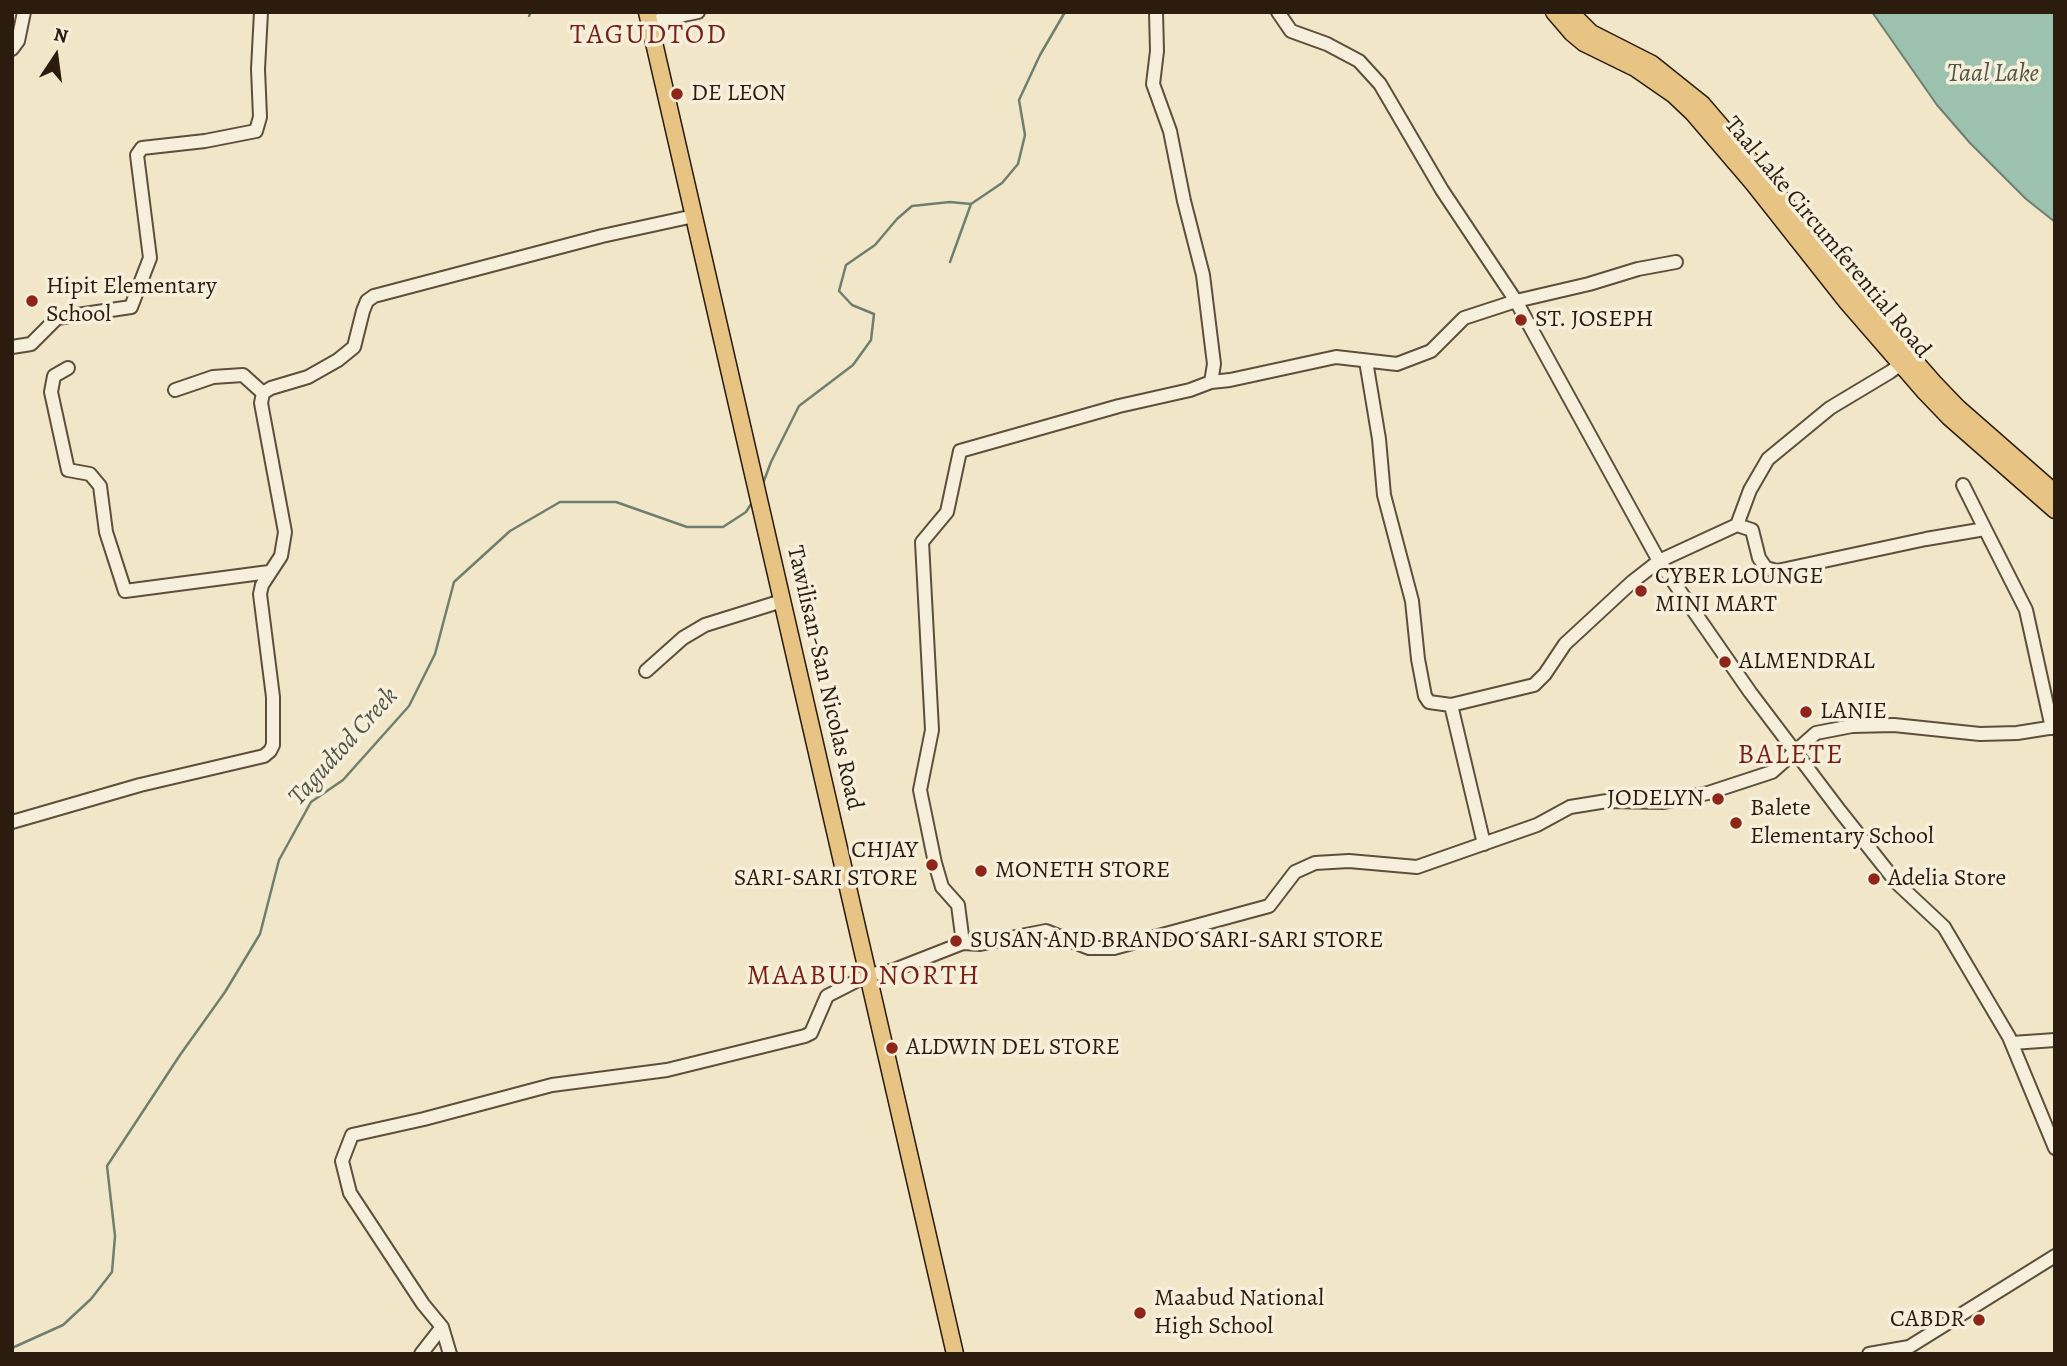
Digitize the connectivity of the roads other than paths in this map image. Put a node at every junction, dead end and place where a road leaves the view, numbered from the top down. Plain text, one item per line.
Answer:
1 (24, 12) edge
2 (261, 12) edge
3 (698, 12) edge
4 (1156, 12) edge
5 (1278, 12) edge
6 (1554, 12) edge
7 (1570, 12) edge
8 (648, 17) edge
9 (12, 49) edge
10 (694, 216) junction
11 (1676, 262) dead end
12 (1516, 301) junction
13 (12, 348) edge
14 (1366, 361) junction
15 (1906, 361) junction
16 (68, 368) dead end
17 (1212, 382) junction
18 (175, 390) dead end
19 (263, 393) junction
20 (2031, 481) junction
21 (1963, 485) dead end
22 (2055, 493) edge
23 (2055, 510) edge
24 (1737, 525) junction
25 (1985, 529) junction
26 (1659, 561) junction
27 (269, 572) junction
28 (782, 601) junction
29 (646, 671) dead end
30 (1451, 705) junction
31 (2053, 728) edge
32 (1796, 753) junction
33 (12, 822) edge
34 (1484, 844) junction
35 (963, 943) junction
36 (868, 975) junction
37 (2055, 1040) edge
38 (2012, 1043) junction
39 (2055, 1148) edge
40 (2055, 1256) edge
41 (442, 1327) junction
42 (421, 1354) edge
43 (450, 1354) edge
44 (955, 1354) edge
45 (1870, 1354) edge

1 - 9 street
2 - 13 street
3 - 8 street
4 - 17 street
5 - 12 street
6 - 15 main road, Taal Lake Circumferential Road
7 - 15 main road, Taal Lake Circumferential Road
8 - 10 main road, Tawilisan-San Nicolas Road
10 - 19 street
10 - 28 main road, Tawilisan-San Nicolas Road
11 - 12 street
12 - 14 street
12 - 26 street
14 - 17 street
14 - 30 street
15 - 20 main road, Taal Lake Circumferential Road
15 - 24 street
16 - 27 street
17 - 35 street
18 - 19 street
19 - 27 street
20 - 22 main road, Taal Lake Circumferential Road
20 - 23 main road, Taal Lake Circumferential Road
21 - 25 street
24 - 25 street
24 - 26 street
25 - 31 street
26 - 30 street
26 - 32 street
27 - 33 street
28 - 29 street
28 - 36 main road, Tawilisan-San Nicolas Road
30 - 34 street
31 - 32 street
32 - 34 street
32 - 38 street
34 - 35 street
35 - 36 street
36 - 41 street
36 - 44 main road, Tawilisan-San Nicolas Road
37 - 38 street
38 - 39 street
40 - 45 street
41 - 42 street
41 - 43 street

